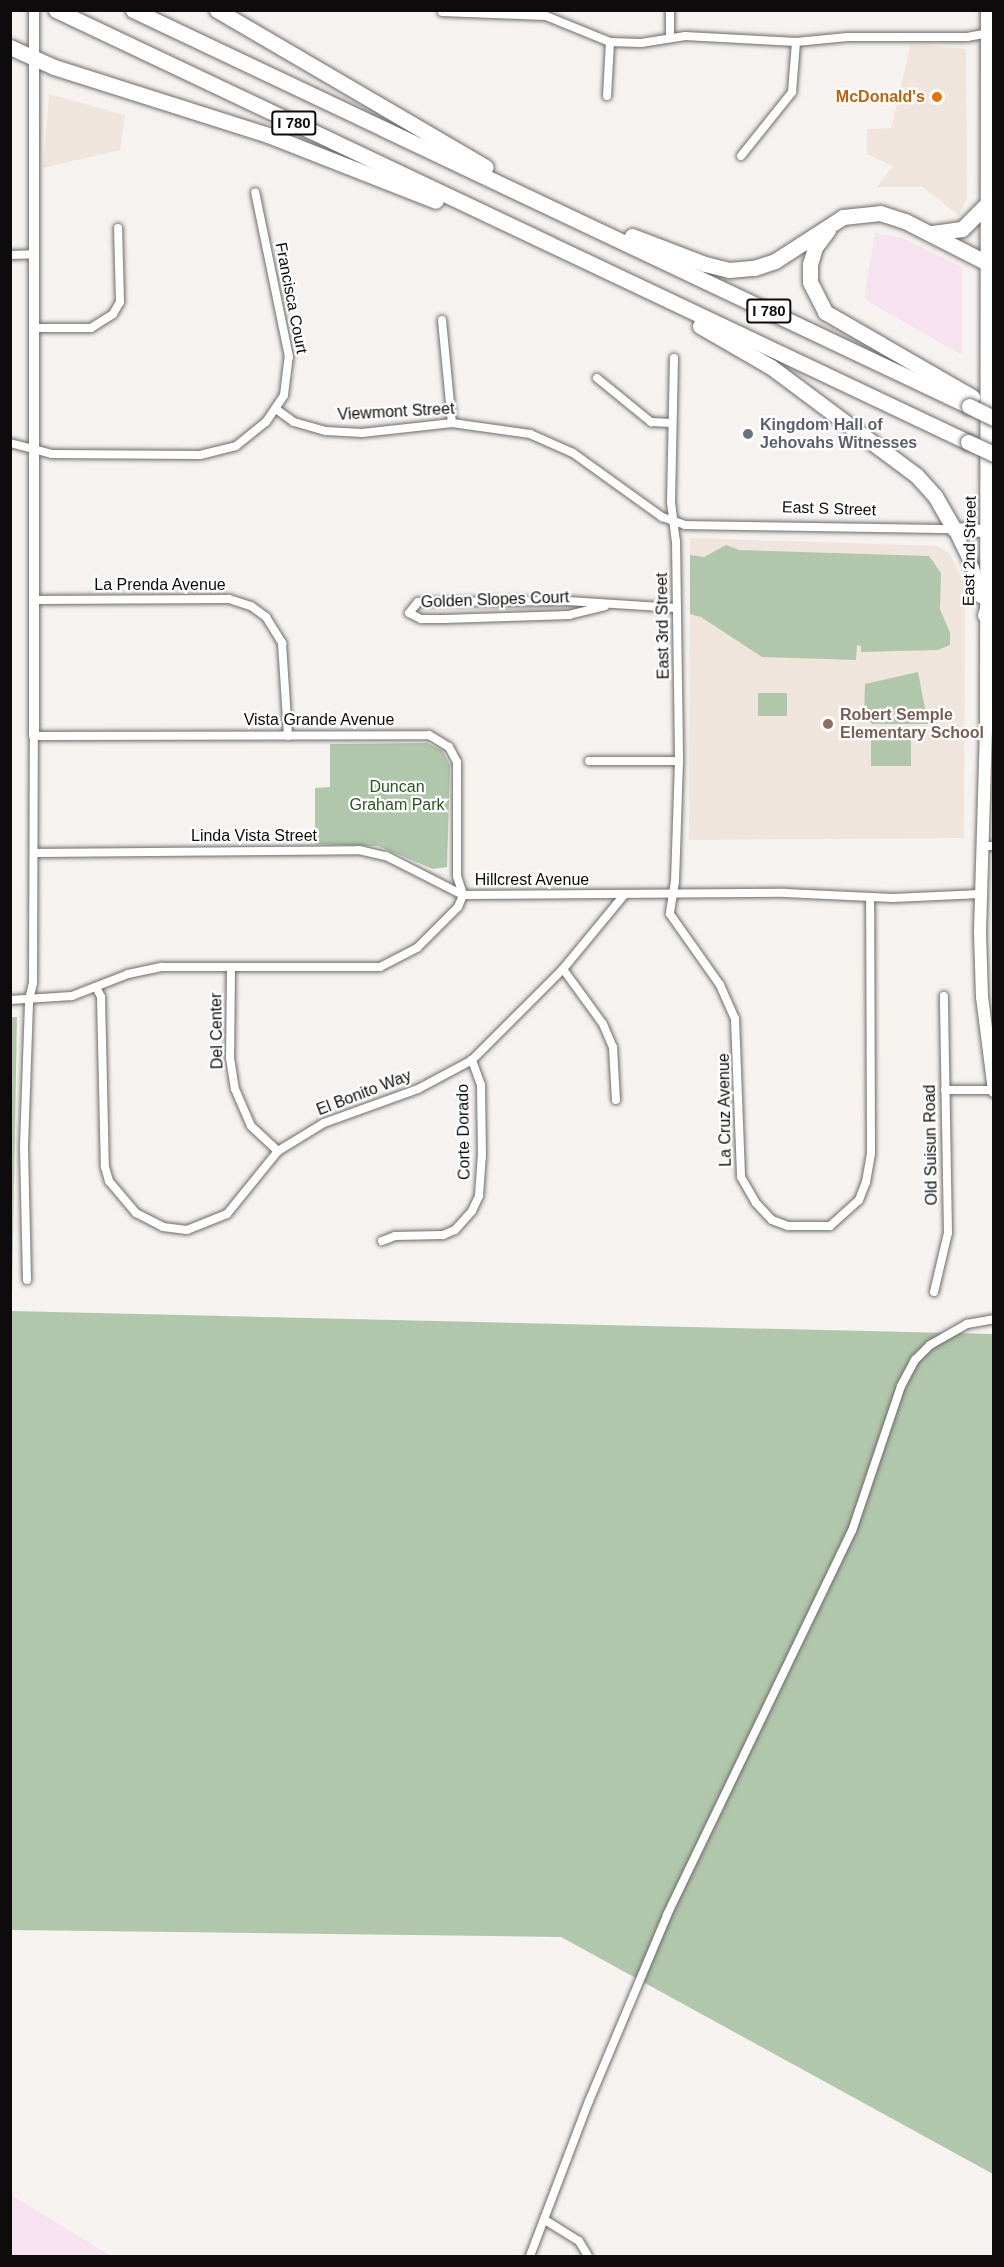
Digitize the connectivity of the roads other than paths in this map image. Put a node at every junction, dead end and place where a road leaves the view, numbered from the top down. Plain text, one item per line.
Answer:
1 (34, 10) edge
2 (56, 10) edge
3 (133, 10) edge
4 (217, 10) edge
5 (670, 10) edge
6 (987, 10) edge
7 (442, 12) dead end
8 (989, 33) edge
9 (670, 37) junction
10 (610, 42) junction
11 (796, 42) junction
12 (10, 47) edge
13 (34, 58) junction
14 (607, 96) dead end
15 (741, 156) dead end
16 (255, 192) dead end
17 (525, 195) junction
18 (985, 206) junction
19 (570, 217) junction
20 (834, 222) junction
21 (118, 228) dead end
22 (930, 233) junction
23 (532, 236) junction
24 (33, 254) junction
25 (10, 255) edge
26 (987, 263) junction
27 (653, 294) junction
28 (442, 320) dead end
29 (36, 328) junction
30 (674, 358) dead end
31 (597, 378) dead end
32 (970, 402) junction
33 (276, 409) junction
34 (993, 416) edge
35 (452, 423) junction
36 (671, 423) junction
37 (10, 443) edge
38 (34, 447) junction
39 (993, 454) edge
40 (673, 521) junction
41 (954, 529) junction
42 (990, 531) edge
43 (993, 589) edge
44 (33, 600) junction
45 (605, 606) junction
46 (677, 608) junction
47 (986, 615) junction
48 (288, 735) junction
49 (34, 736) junction
50 (589, 761) dead end
51 (679, 761) junction
52 (988, 846) edge
53 (34, 853) junction
54 (671, 894) junction
55 (980, 894) junction
56 (463, 895) junction
57 (624, 895) junction
58 (870, 897) junction
59 (231, 968) junction
60 (563, 969) junction
61 (97, 989) junction
62 (944, 996) dead end
63 (10, 1000) edge
64 (29, 1000) junction
65 (472, 1060) junction
66 (945, 1090) junction
67 (993, 1090) edge
68 (616, 1100) dead end
69 (278, 1151) junction
70 (382, 1241) dead end
71 (27, 1280) dead end
72 (933, 1292) dead end
73 (993, 1318) edge
74 (545, 2220) junction
75 (530, 2256) edge
76 (588, 2256) edge

1 - 13 street
2 - 23 highway, I 780
3 - 17 highway, I 780
4 - 17 highway
5 - 9 street
6 - 8 main road, East 2nd Street
7 - 10 street
8 - 11 street
8 - 18 main road, East 2nd Street
9 - 10 street
9 - 11 street
10 - 14 street
11 - 15 street
12 - 13 highway
13 - 23 highway
13 - 24 street
16 - 33 street, Francisca Court
17 - 19 highway, I 780
18 - 22 highway
18 - 26 main road, East 2nd Street
19 - 20 highway
19 - 32 highway, I 780
20 - 22 highway
20 - 32 highway
21 - 29 street
22 - 26 highway
23 - 27 highway, I 780
24 - 25 street
24 - 29 street
26 - 42 main road, East 2nd Street
27 - 39 highway, I 780, bridge
27 - 41 highway
28 - 35 street
29 - 38 street
30 - 36 street, East 3rd Street
31 - 36 street
32 - 34 highway
33 - 35 street, Viewmont Street
33 - 38 street
35 - 40 street, Viewmont Street
36 - 40 street, East 3rd Street
37 - 38 street
38 - 44 street
40 - 41 street, East S Street
40 - 46 street, East 3rd Street
41 - 42 main road, East S Street
41 - 47 main road
42 - 47 main road, East 2nd Street
43 - 47 highway
44 - 48 street, La Prenda Avenue
44 - 49 street
45 - 45 street, Golden Slopes Court
45 - 46 street, Golden Slopes Court
46 - 51 street, East 3rd Street
47 - 52 main road, East 2nd Street
48 - 49 street, Vista Grande Avenue
48 - 56 street, Vista Grande Avenue
49 - 53 street
50 - 51 street
51 - 54 street, East 3rd Street
52 - 55 main road, East 2nd Street
53 - 56 street, Linda Vista Street
53 - 64 street
54 - 57 street, Hillcrest Avenue
54 - 58 street, Hillcrest Avenue
54 - 58 street, La Cruz Avenue
55 - 58 street, Hillcrest Avenue
55 - 67 main road, East 2nd Street
56 - 57 street, Hillcrest Avenue
56 - 59 street, Hillcrest Avenue
57 - 60 street, El Bonito Way
59 - 61 street, Hillcrest Avenue
59 - 69 street, Del Center
60 - 65 street, El Bonito Way
60 - 68 street
61 - 64 street, Hillcrest Avenue
61 - 69 street, El Bonito Way
62 - 66 street, Old Suisun Road
63 - 64 street, Hillcrest Avenue
64 - 71 street
65 - 69 street, El Bonito Way
65 - 70 street, Corte Dorado
66 - 67 street
66 - 72 street, Old Suisun Road
73 - 74 street
74 - 75 street
74 - 76 street

